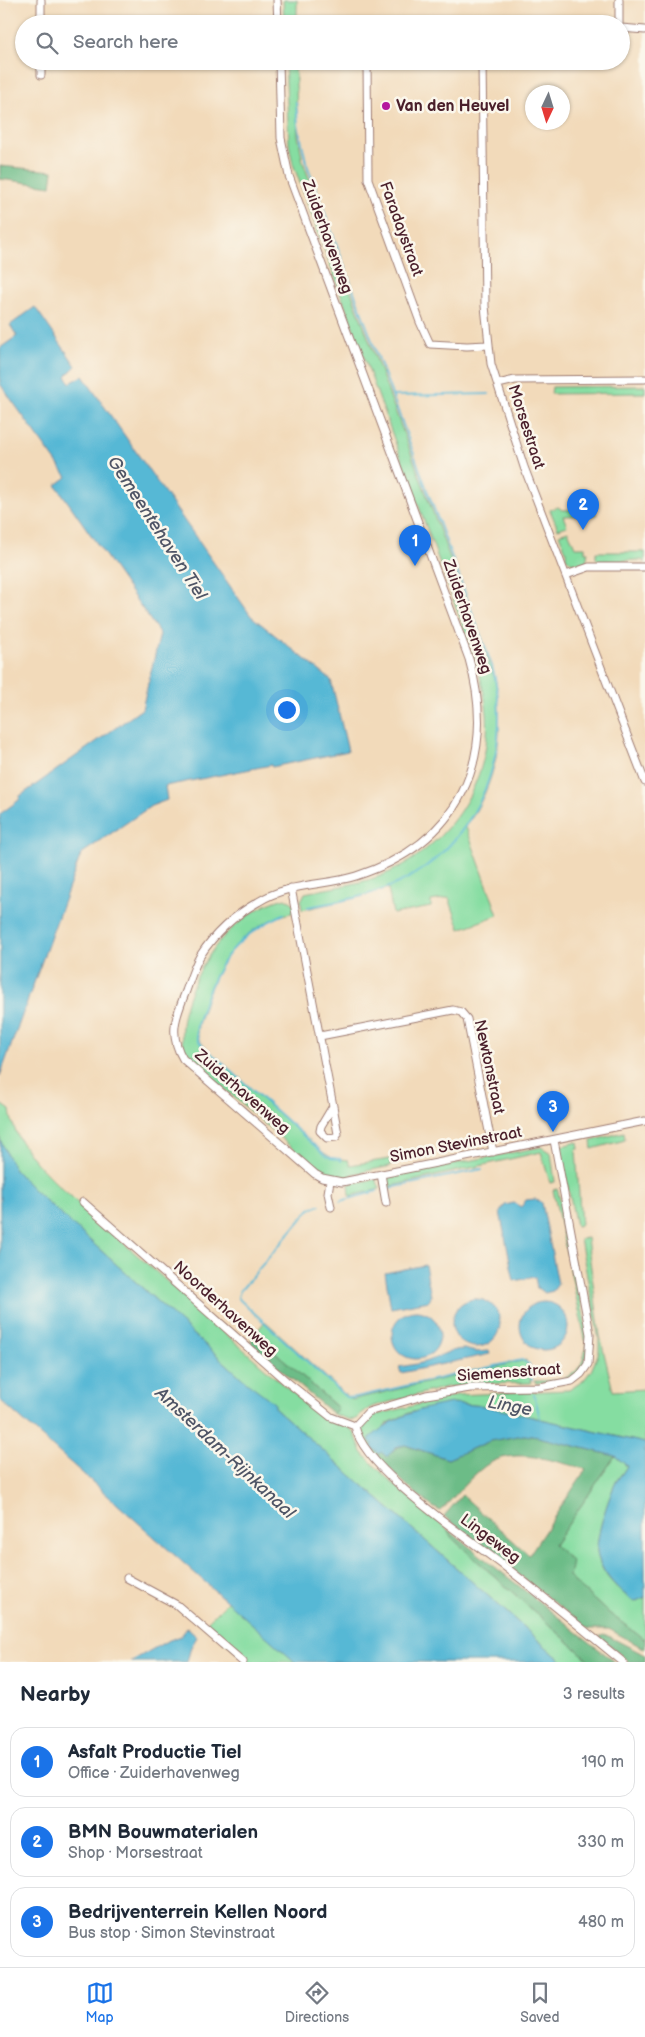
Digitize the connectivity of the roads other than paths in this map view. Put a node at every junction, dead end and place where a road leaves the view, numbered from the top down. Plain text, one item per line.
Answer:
1 (41, 0) edge
2 (277, 0) edge
3 (618, 0) edge
4 (41, 15) edge
5 (278, 15) edge
6 (619, 15) edge
7 (630, 29) edge
8 (645, 30) edge
9 (41, 70) edge
10 (279, 70) edge
11 (367, 70) edge
12 (482, 70) edge
13 (41, 75) dead end
14 (487, 345) junction
15 (645, 379) edge
16 (498, 384) junction
17 (645, 567) edge
18 (566, 575) junction
19 (645, 782) edge
20 (292, 888) junction
21 (320, 1036) junction
22 (333, 1106) dead end
23 (645, 1122) edge
24 (554, 1140) junction
25 (493, 1152) junction
26 (380, 1174) junction
27 (330, 1180) junction
28 (83, 1202) dead end
29 (386, 1203) dead end
30 (331, 1207) dead end
31 (355, 1426) junction
32 (127, 1578) dead end
33 (243, 1662) edge
34 (623, 1662) edge

1 - 4 street
2 - 5 street
3 - 6 street
7 - 8 street
9 - 13 street
10 - 20 street, Zuiderhavenweg
11 - 14 street, Faradaystraat
12 - 14 street, Morsestraat
14 - 16 street, Morsestraat
15 - 16 street
16 - 18 street, Morsestraat
17 - 18 street
18 - 19 street, Morsestraat
20 - 21 street
20 - 27 street, Zuiderhavenweg
21 - 22 street
21 - 25 street, Newtonstraat
23 - 24 street, Simon Stevinstraat
24 - 25 street, Simon Stevinstraat
24 - 31 street, Siemensstraat
25 - 26 street, Simon Stevinstraat
26 - 27 street, Simon Stevinstraat
26 - 29 street
27 - 30 street
28 - 31 street, Noorderhavenweg
31 - 34 street, Lingeweg
32 - 33 street

